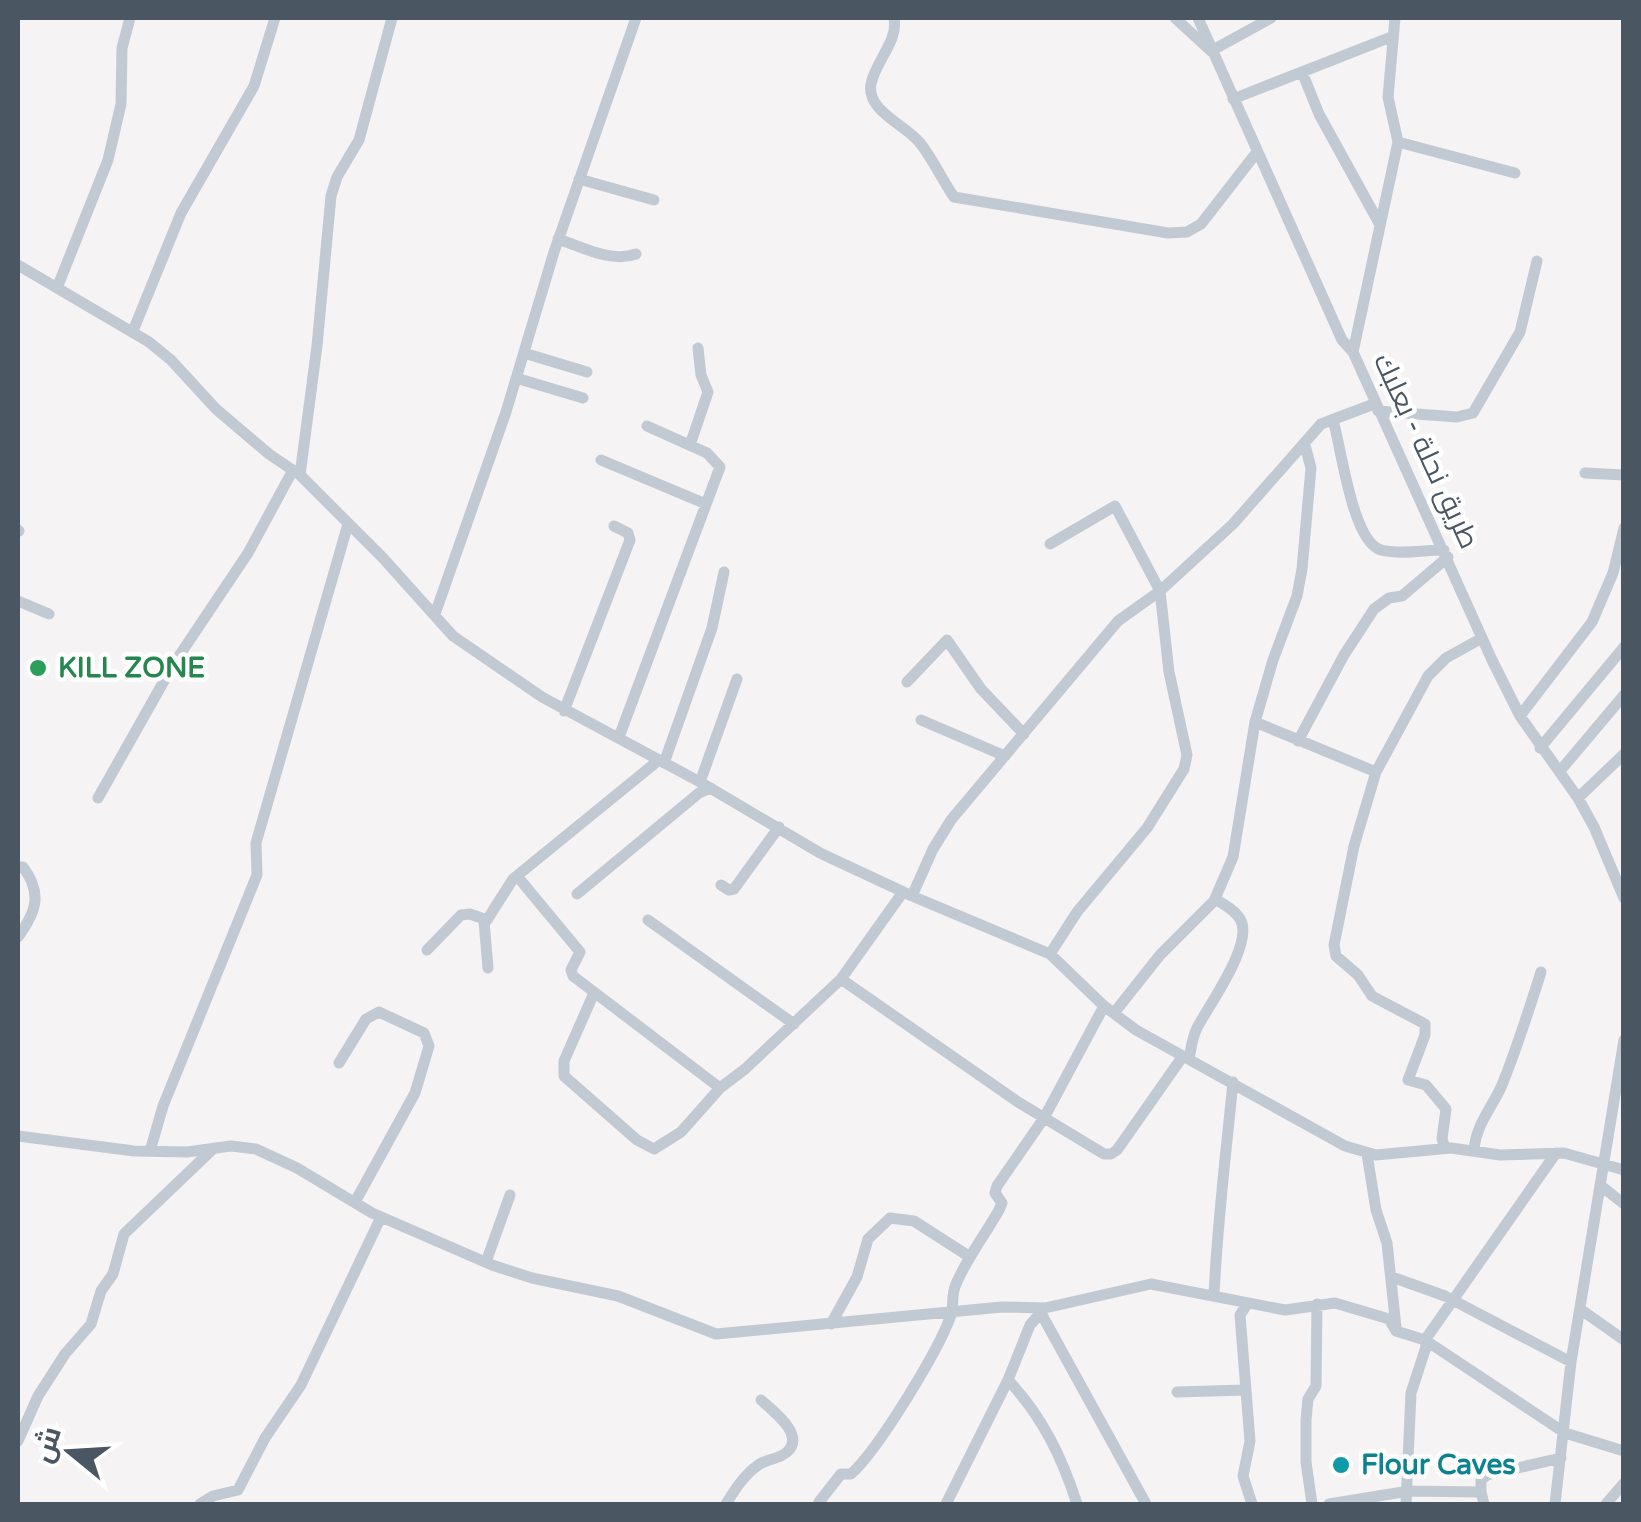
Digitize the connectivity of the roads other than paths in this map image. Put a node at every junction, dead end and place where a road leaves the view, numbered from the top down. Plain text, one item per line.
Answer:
1 (130, 18) edge
2 (275, 18) edge
3 (392, 18) edge
4 (636, 18) edge
5 (894, 18) edge
6 (1175, 18) edge
7 (1198, 18) edge
8 (1270, 18) edge
9 (1394, 18) edge
10 (1391, 37) junction
11 (1212, 51) junction
12 (1302, 72) junction
13 (1233, 98) junction
14 (1398, 142) junction
15 (1257, 152) junction
16 (1515, 174) dead end
17 (579, 179) junction
18 (654, 200) dead end
19 (1379, 223) junction
20 (558, 239) junction
21 (636, 254) dead end
22 (1537, 262) dead end
23 (18, 265) edge
24 (57, 288) junction
25 (134, 331) junction
26 (698, 348) dead end
27 (1353, 352) junction
28 (524, 353) junction
29 (587, 372) dead end
30 (516, 378) junction
31 (583, 398) dead end
32 (1376, 407) junction
33 (1332, 420) junction
34 (647, 426) dead end
35 (690, 445) junction
36 (1305, 445) junction
37 (601, 460) dead end
38 (296, 472) junction
39 (1585, 473) dead end
40 (1624, 475) edge
41 (706, 504) junction
42 (348, 524) junction
43 (614, 526) dead end
44 (1623, 531) edge
45 (1050, 544) dead end
46 (1446, 553) junction
47 (724, 572) dead end
48 (1160, 591) junction
49 (18, 600) edge
50 (49, 614) dead end
51 (435, 614) junction
52 (1482, 638) junction
53 (1624, 647) edge
54 (737, 680) dead end
55 (908, 682) dead end
56 (1624, 695) edge
57 (564, 711) junction
58 (1520, 716) junction
59 (921, 720) dead end
60 (1256, 722) junction
61 (1024, 734) junction
62 (619, 738) junction
63 (1298, 741) junction
64 (1540, 748) junction
65 (1624, 754) edge
66 (1005, 756) junction
67 (662, 762) junction
68 (1560, 771) junction
69 (1376, 772) junction
70 (705, 785) junction
71 (98, 798) dead end
72 (1578, 798) junction
73 (779, 827) junction
74 (18, 867) edge
75 (518, 876) junction
76 (721, 885) dead end
77 (577, 894) dead end
78 (907, 894) junction
79 (1215, 898) junction
80 (1624, 898) edge
81 (648, 920) dead end
82 (484, 922) junction
83 (18, 938) edge
84 (427, 950) dead end
85 (1050, 954) junction
86 (488, 968) dead end
87 (1542, 972) dead end
88 (841, 979) junction
89 (594, 994) junction
90 (1109, 1010) junction
91 (794, 1024) junction
92 (1624, 1040) edge
93 (1186, 1058) junction
94 (338, 1063) dead end
95 (1234, 1082) junction
96 (720, 1088) junction
97 (1044, 1118) junction
98 (18, 1136) edge
99 (215, 1148) junction
100 (1444, 1148) junction
101 (1474, 1150) junction
102 (150, 1152) junction
103 (1556, 1152) junction
104 (1366, 1154) junction
105 (1605, 1163) junction
106 (1624, 1170) edge
107 (1600, 1185) junction
108 (510, 1195) dead end
109 (354, 1202) junction
110 (1624, 1204) edge
111 (382, 1217) junction
112 (970, 1257) junction
113 (486, 1262) junction
114 (1392, 1277) junction
115 (1214, 1296) junction
116 (1453, 1300) junction
117 (1248, 1303) junction
118 (1317, 1304) junction
119 (1580, 1309) junction
120 (953, 1311) junction
121 (1044, 1311) junction
122 (831, 1324) junction
123 (1396, 1331) junction
124 (1425, 1340) junction
125 (1624, 1340) edge
126 (1571, 1362) junction
127 (1008, 1380) junction
128 (1245, 1390) junction
129 (1177, 1392) dead end
130 (761, 1400) dead end
131 (1565, 1433) junction
132 (18, 1441) edge
133 (1624, 1451) edge
134 (1561, 1458) junction
135 (1624, 1483) edge
136 (1405, 1498) edge
137 (1482, 1498) edge
138 (1358, 1501) edge
139 (819, 1502) dead end
140 (200, 1504) edge
141 (726, 1504) edge
142 (946, 1504) edge
143 (1077, 1504) edge
144 (1146, 1504) edge
145 (1252, 1504) edge
146 (1312, 1504) edge
147 (1328, 1504) edge
148 (1554, 1504) edge
149 (1606, 1504) edge

1 - 24 street
2 - 25 street
3 - 38 street
4 - 17 street
5 - 15 street
6 - 11 street
7 - 11 street, طريق نحلة - بعلبك
8 - 11 street
9 - 10 street
10 - 12 street
10 - 14 street
11 - 13 street, طريق نحلة - بعلبك
12 - 13 street
12 - 19 street
13 - 15 street, طريق نحلة - بعلبك
14 - 16 street
14 - 19 street
15 - 27 street, طريق نحلة - بعلبك
17 - 18 street
17 - 20 street
19 - 27 street
20 - 21 street
20 - 28 street
22 - 32 street
23 - 24 street
24 - 25 street
25 - 38 street
26 - 35 street
27 - 32 street, طريق نحلة - بعلبك
28 - 29 street
28 - 30 street
30 - 31 street
30 - 51 street
32 - 33 street
32 - 46 street, طريق نحلة - بعلبك
33 - 36 street
33 - 46 street
34 - 35 street
35 - 41 street
36 - 48 street
36 - 60 street
37 - 41 street
38 - 42 street
38 - 71 street
39 - 40 street
41 - 62 street
42 - 51 street
42 - 102 street
43 - 57 street
44 - 58 street
45 - 48 street
46 - 52 street, طريق نحلة - بعلبك
46 - 63 street
47 - 67 street
48 - 61 street
48 - 85 street
49 - 50 street
51 - 57 street
52 - 58 street, طريق نحلة - بعلبك
52 - 69 street
53 - 64 street
54 - 70 street
55 - 61 street
56 - 68 street
57 - 62 street
58 - 64 street, طريق نحلة - بعلبك
59 - 66 street
60 - 63 street
60 - 79 street
61 - 66 street
62 - 67 street
63 - 69 street
64 - 68 street, طريق نحلة - بعلبك
65 - 72 street
66 - 78 street
67 - 70 street
67 - 75 street
68 - 72 street, طريق نحلة - بعلبك
69 - 100 street
70 - 73 street
70 - 77 street
72 - 80 street, طريق نحلة - بعلبك
73 - 76 street
73 - 78 street
74 - 83 street
75 - 82 street
75 - 89 street
78 - 85 street
78 - 88 street
79 - 90 street
79 - 93 street
81 - 91 street
82 - 84 street
82 - 86 street
85 - 90 street
87 - 101 street
88 - 91 street
88 - 97 street
89 - 96 street
89 - 96 street
90 - 93 street
90 - 97 street
91 - 96 street
92 - 105 street
93 - 95 street
93 - 97 street
94 - 109 street
95 - 104 street
95 - 115 street
97 - 112 street
98 - 102 street
99 - 102 street
99 - 109 street
99 - 132 street
100 - 101 street
100 - 104 street
101 - 103 street
103 - 105 street
103 - 116 street
104 - 114 street
105 - 106 street
105 - 107 street
107 - 110 street
107 - 119 street
108 - 113 street
109 - 111 street
111 - 113 street
111 - 140 street
112 - 120 street
112 - 122 street
113 - 122 street
114 - 116 street
114 - 123 street
115 - 117 street
115 - 121 street
116 - 124 street
116 - 126 street
117 - 118 street
117 - 128 street
118 - 123 street
118 - 146 street
119 - 125 street
119 - 126 street
120 - 121 street
120 - 122 street
120 - 139 street
121 - 127 street
121 - 144 street
123 - 124 street
124 - 131 street
124 - 136 street
126 - 131 street
127 - 142 street
127 - 143 street
128 - 129 street
128 - 145 street
130 - 141 street
131 - 133 street
131 - 134 street
134 - 137 street
134 - 148 street
135 - 149 street
136 - 137 street
136 - 138 street
138 - 147 street

